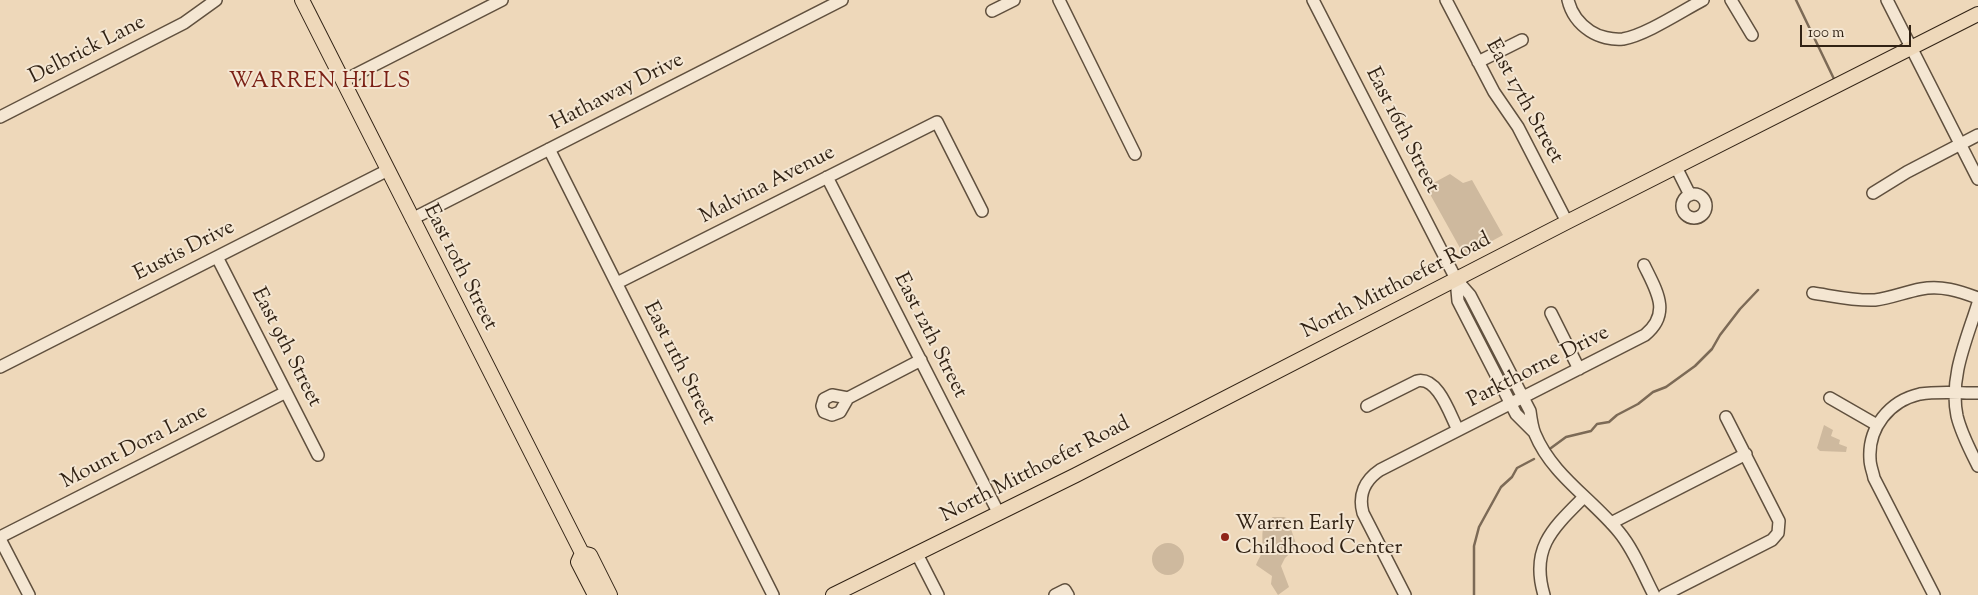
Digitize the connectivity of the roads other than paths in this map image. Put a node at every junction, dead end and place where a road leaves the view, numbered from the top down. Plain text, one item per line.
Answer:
1 (216, 0) edge
2 (302, 0) edge
3 (502, 0) edge
4 (842, 0) edge
5 (1014, 0) edge
6 (1059, 0) edge
7 (1313, 0) edge
8 (1446, 0) edge
9 (1568, 0) edge
10 (1703, 0) edge
11 (1731, 0) edge
12 (1887, 0) edge
13 (992, 11) dead end
14 (1978, 14) edge
15 (1752, 35) dead end
16 (1522, 40) dead end
17 (1912, 48) junction
18 (1478, 62) junction
19 (343, 81) junction
20 (0, 117) edge
21 (1978, 136) edge
22 (1961, 144) junction
23 (549, 149) junction
24 (1135, 154) dead end
25 (1676, 167) junction
26 (388, 170) junction
27 (827, 177) junction
28 (1978, 179) edge
29 (1873, 193) dead end
30 (1690, 195) dead end
31 (982, 211) dead end
32 (412, 219) junction
33 (1567, 222) junction
34 (218, 257) junction
35 (1644, 265) dead end
36 (1456, 278) junction
37 (617, 283) junction
38 (1813, 293) dead end
39 (1978, 298) edge
40 (1978, 303) edge
41 (1551, 313) dead end
42 (921, 360) junction
43 (0, 367) edge
44 (1579, 369) junction
45 (286, 392) junction
46 (1955, 393) junction
47 (1978, 393) edge
48 (1523, 397) junction
49 (848, 398) dead end
50 (1830, 398) dead end
51 (1510, 404) junction
52 (1367, 406) dead end
53 (1726, 417) dead end
54 (1877, 425) junction
55 (1458, 430) junction
56 (1534, 432) junction
57 (1746, 454) junction
58 (318, 455) dead end
59 (1978, 466) edge
60 (1584, 496) junction
61 (998, 512) junction
62 (1611, 523) junction
63 (0, 538) edge
64 (582, 553) junction
65 (917, 554) junction
66 (29, 595) edge
67 (595, 595) edge
68 (610, 595) edge
69 (773, 595) edge
70 (833, 595) edge
71 (938, 595) edge
72 (1055, 595) edge
73 (1068, 595) edge
74 (1405, 595) edge
75 (1544, 595) edge
76 (1654, 595) edge
77 (1664, 595) edge
78 (1934, 595) edge

1 - 20 street, Delbrick Lane
2 - 19 main road, East 10th Street
3 - 19 street
4 - 23 street, Hathaway Drive
5 - 13 street
6 - 24 street
7 - 36 street, East 16th Street
8 - 18 street, East 17th Street
9 - 10 street
11 - 15 street
12 - 17 street
14 - 17 main road, North Mitthoefer Road
16 - 18 street
17 - 22 street
17 - 25 main road, North Mitthoefer Road
18 - 33 street, East 17th Street
19 - 26 main road, East 10th Street
21 - 22 street
22 - 28 street
22 - 29 street
23 - 32 street, Hathaway Drive
23 - 37 street, East 11th Street
25 - 30 street
25 - 33 main road, North Mitthoefer Road
26 - 32 main road, East 10th Street
26 - 34 street, Eustis Drive
27 - 31 street, Malvina Avenue
27 - 37 street, Malvina Avenue
27 - 42 street, East 12th Street
32 - 64 main road, East 10th Street
33 - 36 main road, North Mitthoefer Road
34 - 43 street, Eustis Drive
34 - 45 street, East 9th Street
35 - 44 street, Parkthorne Drive
36 - 48 street
36 - 51 street
36 - 61 main road, North Mitthoefer Road
37 - 69 street, East 11th Street
38 - 39 street
40 - 46 street
41 - 44 street
42 - 49 street
42 - 61 street, East 12th Street
44 - 48 street, Parkthorne Drive
45 - 58 street, East 9th Street
45 - 63 street, Mount Dora Lane
46 - 47 street
46 - 54 street
46 - 59 street
48 - 51 street, Parkthorne Drive
48 - 56 street
50 - 54 street
51 - 55 street, Parkthorne Drive
51 - 56 street
52 - 55 street
53 - 57 street
54 - 78 street
55 - 74 street, Parkthorne Drive
56 - 60 street
57 - 62 street
57 - 77 street
60 - 62 street
60 - 75 street
61 - 65 main road, North Mitthoefer Road
62 - 76 street
63 - 66 street
64 - 67 main road, East 10th Street
64 - 68 main road, East 10th Street
65 - 70 main road, North Mitthoefer Road
65 - 71 street
72 - 73 street

